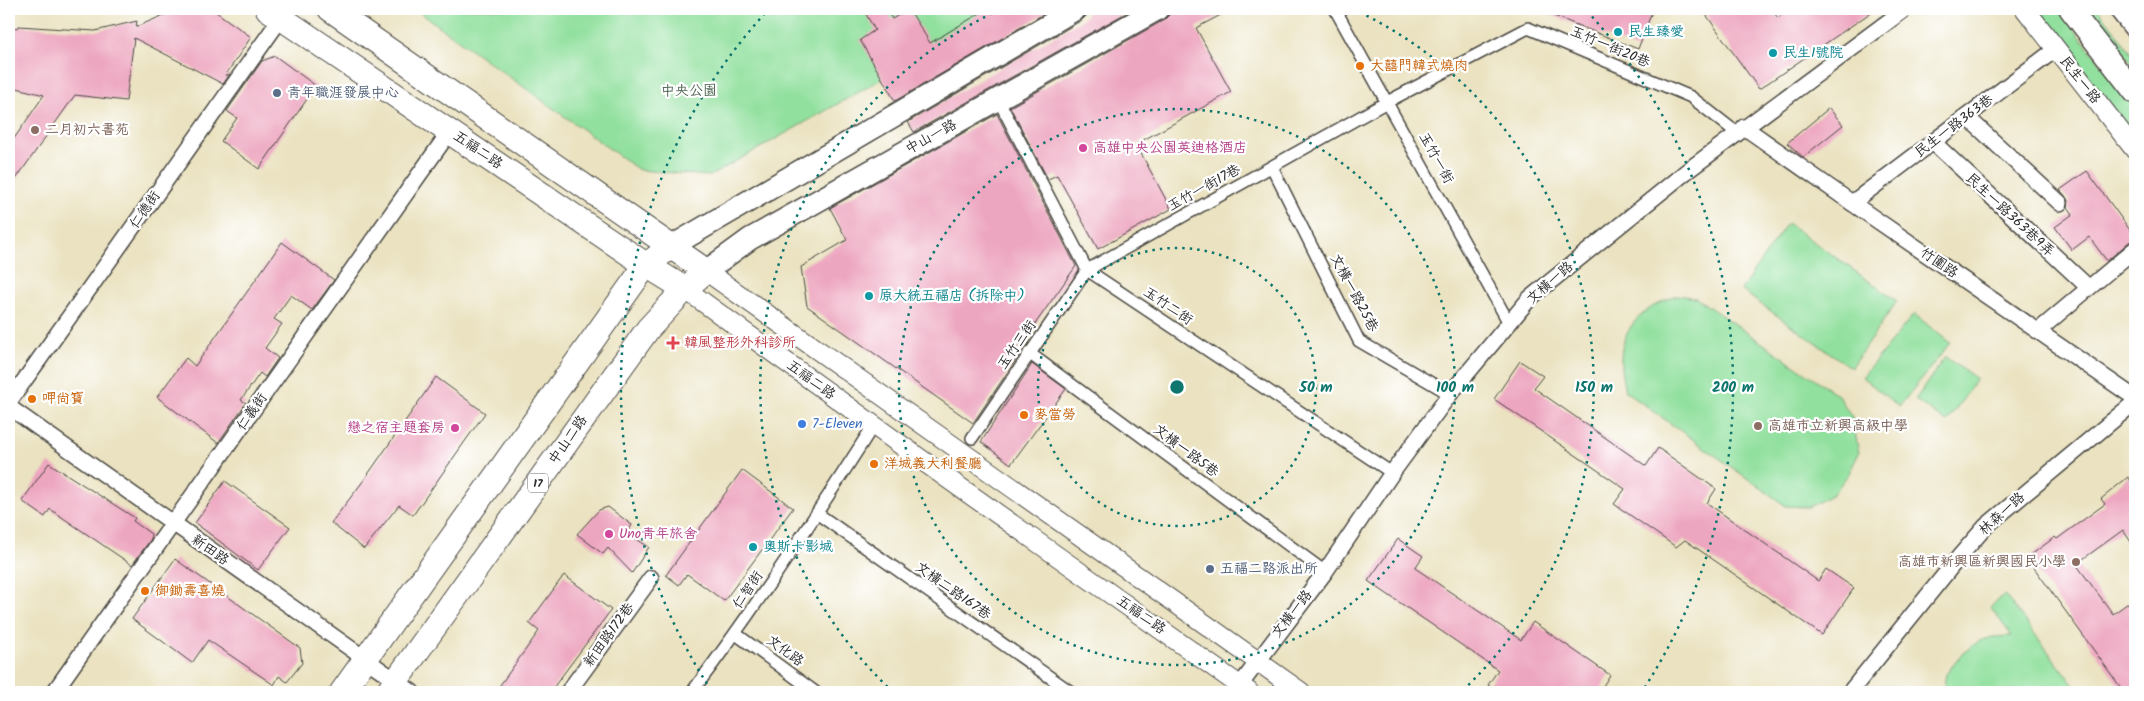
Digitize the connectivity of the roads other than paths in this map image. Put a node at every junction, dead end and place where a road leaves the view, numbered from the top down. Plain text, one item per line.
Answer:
1 (330, 9) edge
2 (1076, 9) edge
3 (1158, 9) edge
4 (1335, 9) edge
5 (1905, 9) edge
6 (2025, 9) edge
7 (2070, 9) edge
8 (2120, 9) edge
9 (275, 13) edge
10 (2135, 28) edge
11 (2056, 49) junction
12 (2135, 93) edge
13 (998, 100) junction
14 (1387, 102) junction
15 (1967, 117) junction
16 (1741, 130) junction
17 (450, 131) junction
18 (1933, 142) junction
19 (2135, 150) edge
20 (1272, 167) junction
21 (2060, 203) dead end
22 (1852, 204) junction
23 (672, 246) junction
24 (2135, 249) edge
25 (646, 265) junction
26 (1087, 270) junction
27 (706, 271) junction
28 (2088, 287) junction
29 (685, 289) junction
30 (1509, 323) junction
31 (2038, 331) junction
32 (1029, 353) junction
33 (1450, 394) junction
34 (2135, 398) edge
35 (9, 402) edge
36 (2135, 402) edge
37 (9, 407) edge
38 (873, 426) junction
39 (972, 438) dead end
40 (1392, 473) junction
41 (818, 514) junction
42 (173, 523) junction
43 (1325, 572) junction
44 (651, 578) dead end
45 (736, 634) junction
46 (364, 660) junction
47 (1256, 661) junction
48 (399, 689) edge
49 (1241, 690) edge
50 (54, 692) edge
51 (342, 692) edge
52 (568, 692) edge
53 (692, 692) edge
54 (815, 692) edge
55 (1071, 692) edge
56 (1301, 692) edge
57 (1850, 692) edge

1 - 23 main road, 五福二路
2 - 23 main road
3 - 13 main road, 中山一路
4 - 14 street, 玉竹一街
5 - 16 street, 文橫一路
6 - 11 street, 民生一路
7 - 12 main road
8 - 10 main road
9 - 17 main road, 五福二路
9 - 35 street, 仁德街
11 - 15 street, 民生一路363巷
11 - 19 street, 民生一路
13 - 26 street, 玉竹二街
13 - 27 main road, 中山一路
14 - 16 street, 玉竹一街20巷
14 - 20 street, 玉竹一街17巷
14 - 30 street, 玉竹一街
15 - 18 street, 民生一路363巷
15 - 21 street
16 - 22 street, 竹圍路
16 - 30 street, 文橫一路
17 - 25 main road, 五福二路
17 - 42 street, 仁義街
18 - 22 street, 民生一路363巷
18 - 28 street, 民生一路363巷9弄
20 - 26 street, 玉竹一街17巷
20 - 33 street, 文橫一路25巷
22 - 31 street, 竹圍路
23 - 25 main road
23 - 27 main road, 五福二路
24 - 28 street
25 - 29 main road, 五福二路
25 - 46 main road
26 - 32 street, 玉竹三街
26 - 40 street, 玉竹二街
27 - 29 main road, 中山二路 / 17
27 - 47 street, 五福二路
28 - 31 street
29 - 38 street, 五福二路
29 - 48 main road, 中山二路 / 17
30 - 33 street, 文橫一路
31 - 34 street, 竹圍路
32 - 39 street, 玉竹三街
32 - 43 street, 文橫一路5巷
33 - 40 street, 文橫一路
36 - 57 street, 林森一路
37 - 42 street, 新田路
38 - 41 street, 仁智街
38 - 49 street, 五福二路
40 - 43 street, 文橫一路
41 - 45 street, 仁智街
41 - 55 street, 文橫二路167巷
42 - 46 street, 新田路
42 - 50 street, 仁義街
43 - 47 street, 文橫一路
44 - 52 street, 新田路172巷
45 - 53 street, 仁智街
45 - 54 street, 文化路
46 - 48 street, 新田路
46 - 51 main road
47 - 49 street, 文橫一路
47 - 56 street, 五福二路

